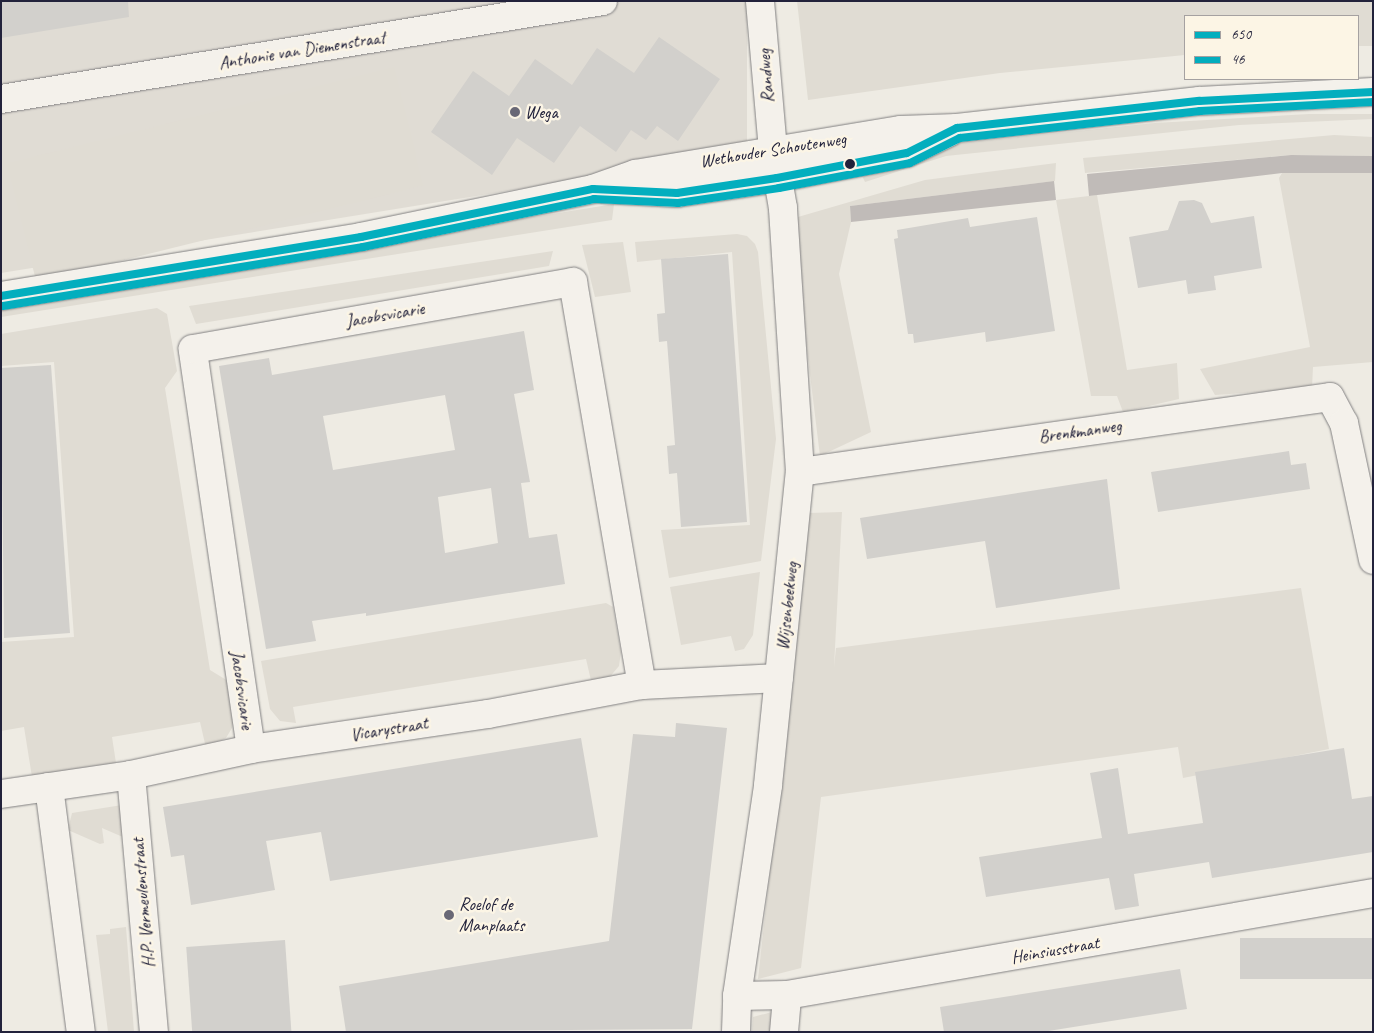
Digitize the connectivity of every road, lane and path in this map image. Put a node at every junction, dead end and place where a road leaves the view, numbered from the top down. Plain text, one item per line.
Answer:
1 (603, 1) edge
2 (760, 1) edge
3 (1373, 92) edge
4 (1, 100) edge
5 (957, 128) junction
6 (773, 150) junction
7 (778, 178) junction
8 (593, 189) junction
9 (1, 296) edge
10 (800, 472) junction
11 (1372, 548) edge
12 (779, 678) junction
13 (642, 685) junction
14 (251, 749) junction
15 (131, 775) junction
16 (50, 787) junction
17 (1, 794) edge
18 (1373, 893) edge
19 (787, 995) junction
20 (737, 996) junction
21 (81, 1032) edge
22 (154, 1032) edge
23 (736, 1032) edge
24 (784, 1032) edge

1 - 4 street, Anthonie van Diemenstraat
2 - 6 street, Randweg
3 - 5 street, Wethouder Schoutenweg
5 - 6 street, Wethouder Schoutenweg
5 - 7 street, Wethouder Schoutenweg
6 - 7 street, Randweg
6 - 8 street, Wethouder Schoutenweg
7 - 8 street, Wethouder Schoutenweg
7 - 10 street, Wijsenbeekweg
8 - 9 street, Wethouder Schoutenweg
10 - 11 street, Brenkmanweg
10 - 12 street, Wijsenbeekweg
12 - 13 street, Vicarystraat
12 - 20 street, Wijsenbeekweg
13 - 14 street, Vicarystraat
13 - 14 street, Jacobsvicarie
14 - 15 street, Vicarystraat
15 - 16 street, Vicarystraat
15 - 22 street, H.P. Vermeulenstraat
16 - 17 street, Vicarystraat
16 - 21 street
18 - 19 street, Heinsiusstraat
19 - 20 street, Heinsiusstraat
19 - 24 street
20 - 23 street, Wijsenbeekweg

